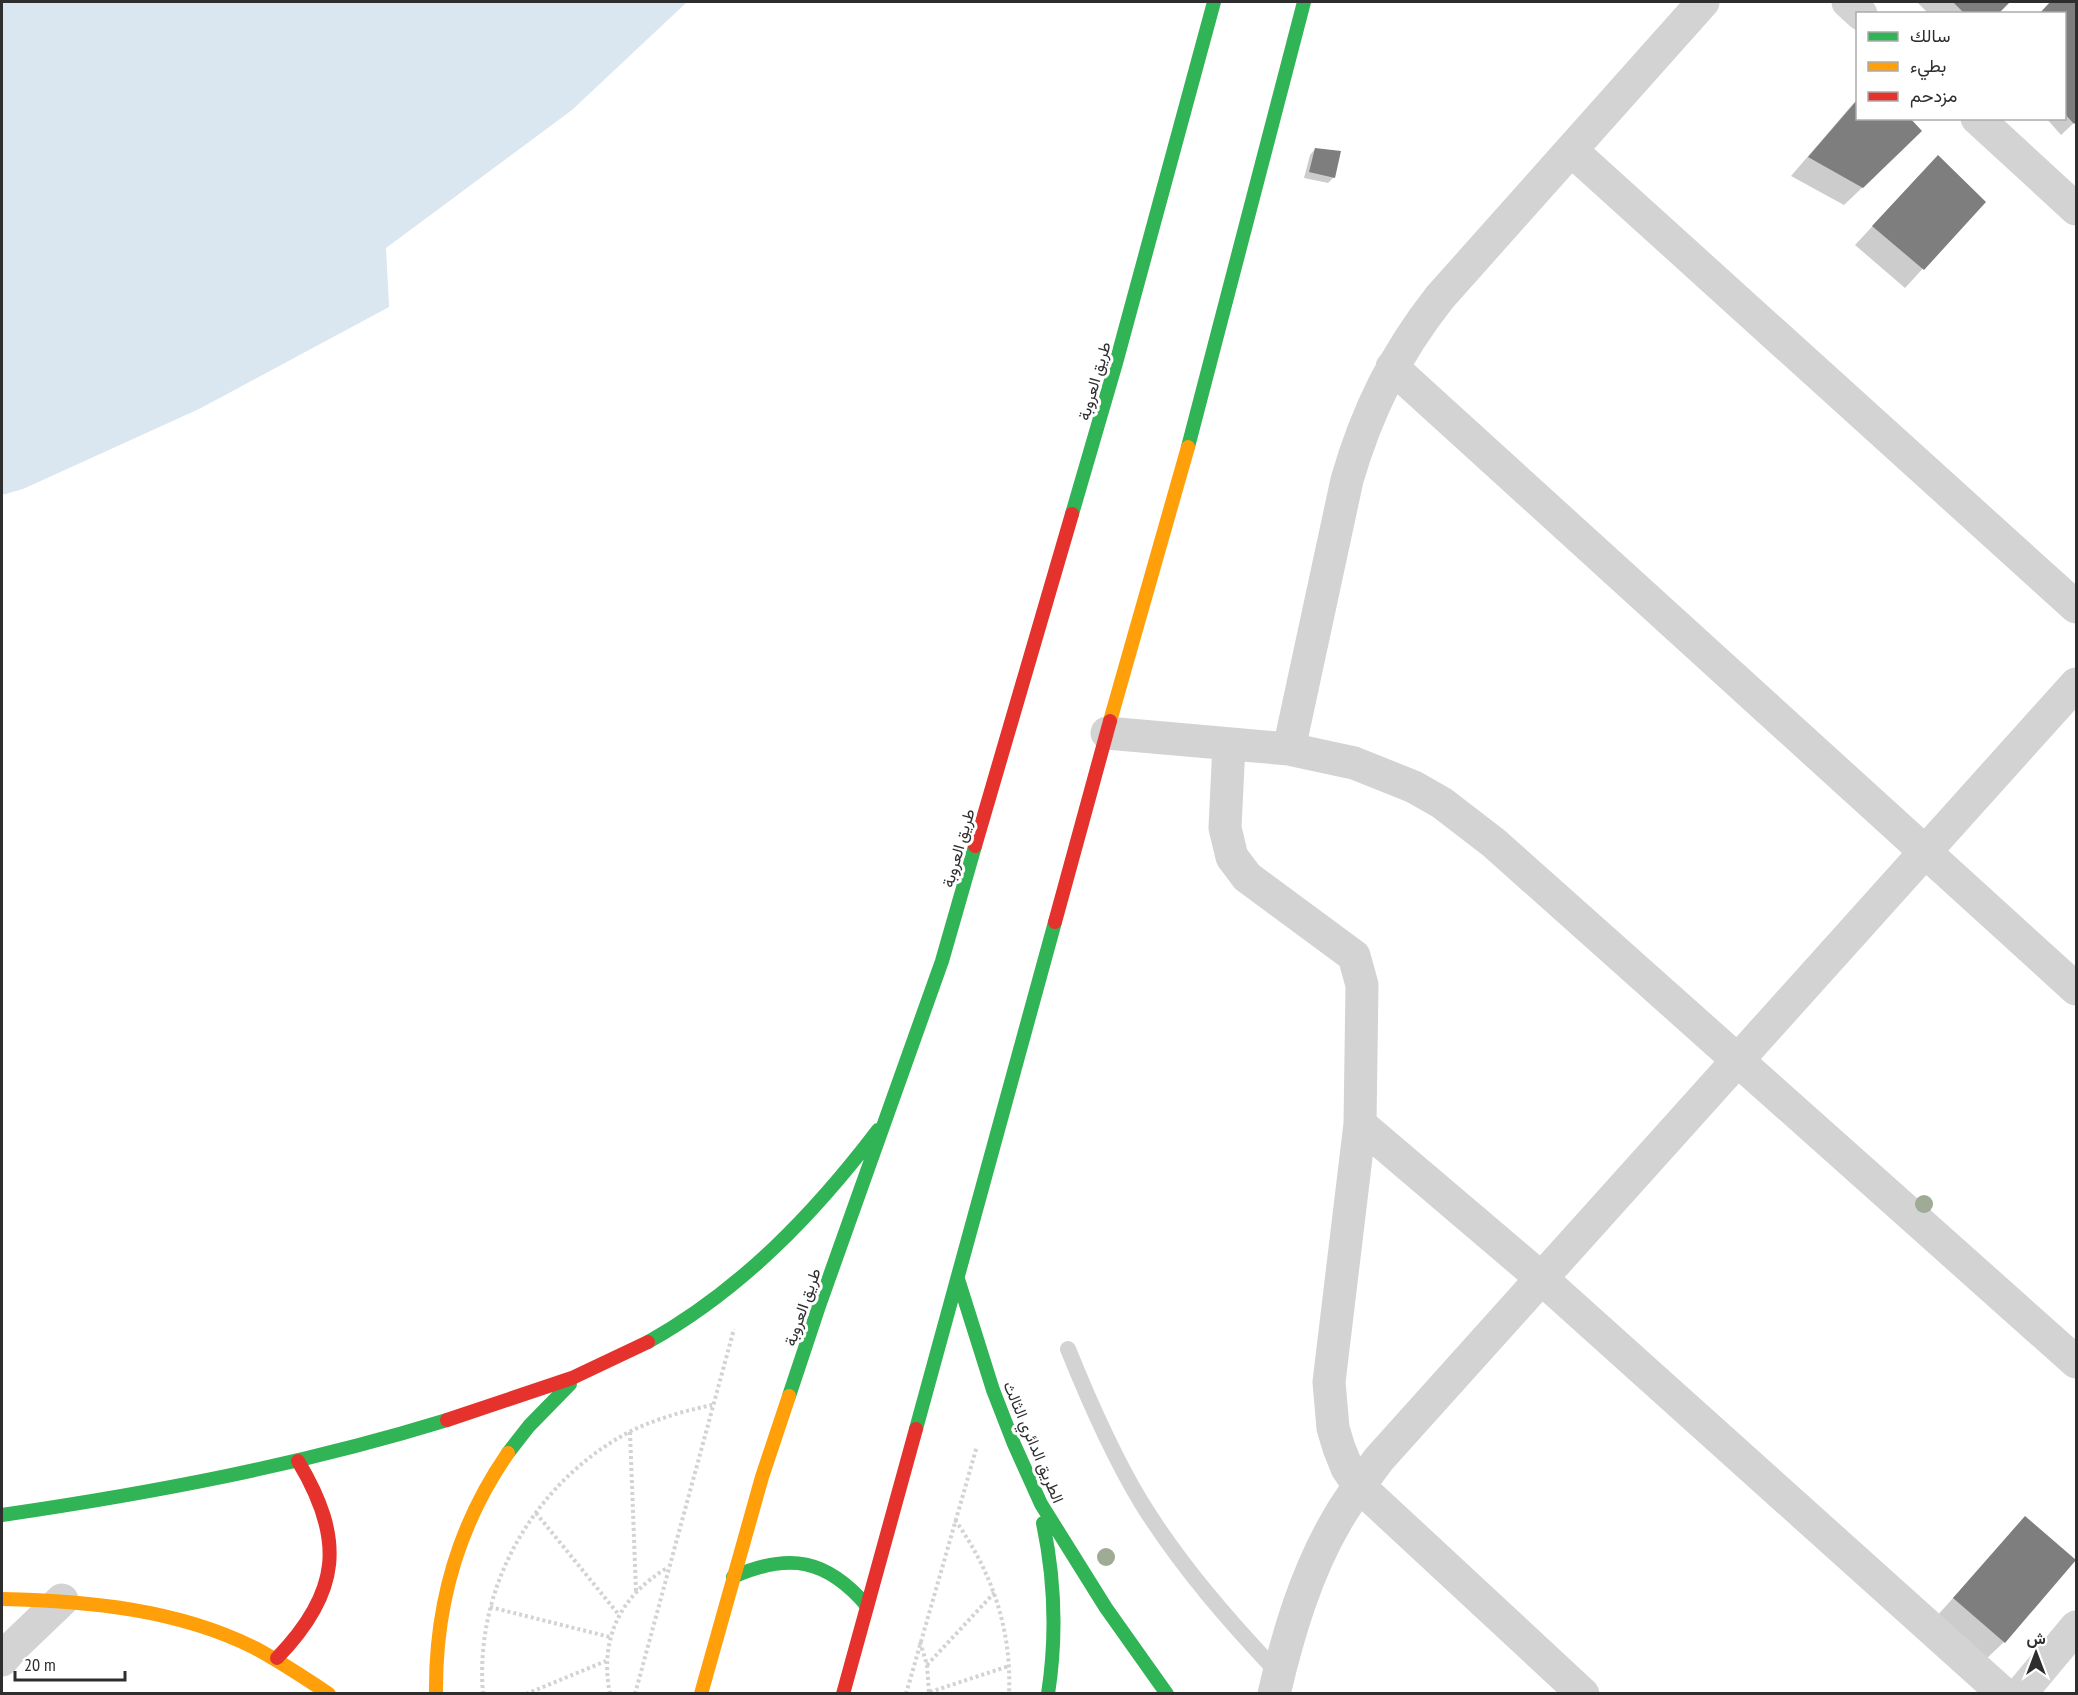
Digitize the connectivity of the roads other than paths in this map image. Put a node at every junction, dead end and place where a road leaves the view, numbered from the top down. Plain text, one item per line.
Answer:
1 (1214, 2) edge
2 (1304, 2) edge
3 (1703, 2) edge
4 (1979, 120) edge
5 (1571, 150) junction
6 (2076, 209) edge
7 (1392, 367) junction
8 (2076, 607) edge
9 (2076, 684) edge
10 (1107, 734) junction
11 (1229, 744) junction
12 (1289, 749) junction
13 (1926, 852) junction
14 (2076, 989) edge
15 (1738, 1060) junction
16 (884, 1121) junction
17 (1360, 1124) junction
18 (1541, 1278) junction
19 (958, 1279) junction
20 (1068, 1349) dead end
21 (2076, 1362) edge
22 (578, 1377) junction
23 (298, 1461) junction
24 (1359, 1486) junction
25 (1038, 1498) junction
26 (2, 1515) edge
27 (733, 1577) junction
28 (2, 1599) edge
29 (62, 1600) junction
30 (867, 1605) junction
31 (2076, 1627) edge
32 (277, 1658) junction
33 (2, 1660) edge
34 (1276, 1684) edge
35 (329, 1694) edge
36 (436, 1694) edge
37 (701, 1694) edge
38 (843, 1694) edge
39 (1048, 1694) edge
40 (1167, 1694) edge
41 (1583, 1694) edge
42 (2004, 1694) edge
43 (2020, 1694) edge

1 - 16 main road, طريق العروبة
2 - 10 main road
3 - 5 street
4 - 6 street
5 - 7 street
5 - 8 street
7 - 12 street
7 - 13 street
9 - 13 street
10 - 11 street
10 - 19 main road
11 - 12 street
11 - 17 street
12 - 15 street
13 - 14 street
13 - 15 street
15 - 18 street
15 - 21 street
16 - 22 main road
16 - 27 main road, طريق العروبة
17 - 18 street
17 - 24 street
18 - 24 street
18 - 42 street
19 - 25 main road, الطريق الدائري الثالث
19 - 30 main road
20 - 34 lane
22 - 23 main road
22 - 36 main road
23 - 26 main road
23 - 32 main road
24 - 34 street
24 - 41 street
25 - 39 main road
25 - 40 main road, الطريق الدائري الثالث
27 - 30 main road
27 - 37 main road, طريق العروبة
28 - 29 main road
29 - 32 main road
29 - 33 street
30 - 38 main road
31 - 43 street
32 - 35 main road

